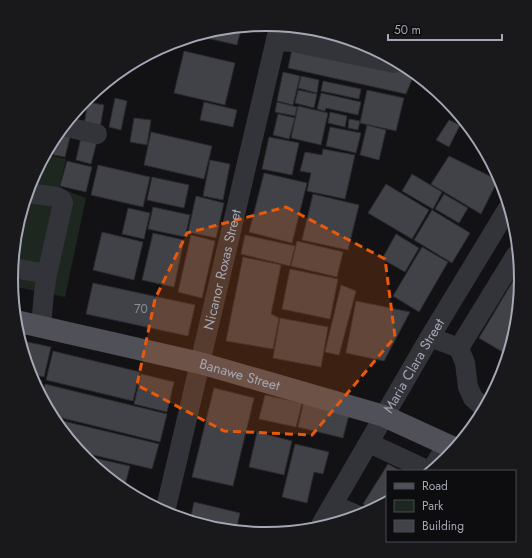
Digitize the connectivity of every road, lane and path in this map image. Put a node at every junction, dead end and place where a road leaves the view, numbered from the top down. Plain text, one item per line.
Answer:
1 (277, 34) edge
2 (387, 62) edge
3 (69, 128) edge
4 (96, 134) dead end
5 (33, 194) edge
6 (505, 213) edge
7 (513, 260) edge
8 (19, 269) edge
9 (47, 274) junction
10 (22, 322) edge
11 (41, 326) junction
12 (430, 337) junction
13 (459, 348) junction
14 (200, 363) junction
15 (480, 404) edge
16 (384, 416) junction
17 (369, 443) junction
18 (450, 445) edge
19 (425, 469) edge
20 (333, 505) junction
21 (166, 506) edge
22 (350, 512) edge
23 (324, 520) edge

1 - 2 street
1 - 14 street, Nicanor Roxas Street
3 - 4 street
5 - 9 street
6 - 12 street, Maria Clara Street
7 - 13 street
8 - 9 street
9 - 11 street
10 - 11 main road, Banawe Street
11 - 14 main road, Banawe Street
12 - 13 street
12 - 16 street, Maria Clara Street
13 - 15 street
14 - 16 main road, Banawe Street
14 - 21 street, Nicanor Roxas Street
16 - 17 street, Maria Clara Street
16 - 18 main road, Banawe Street
17 - 19 street
17 - 20 street, Maria Clara Street
20 - 22 street
20 - 23 street, Maria Clara Street

